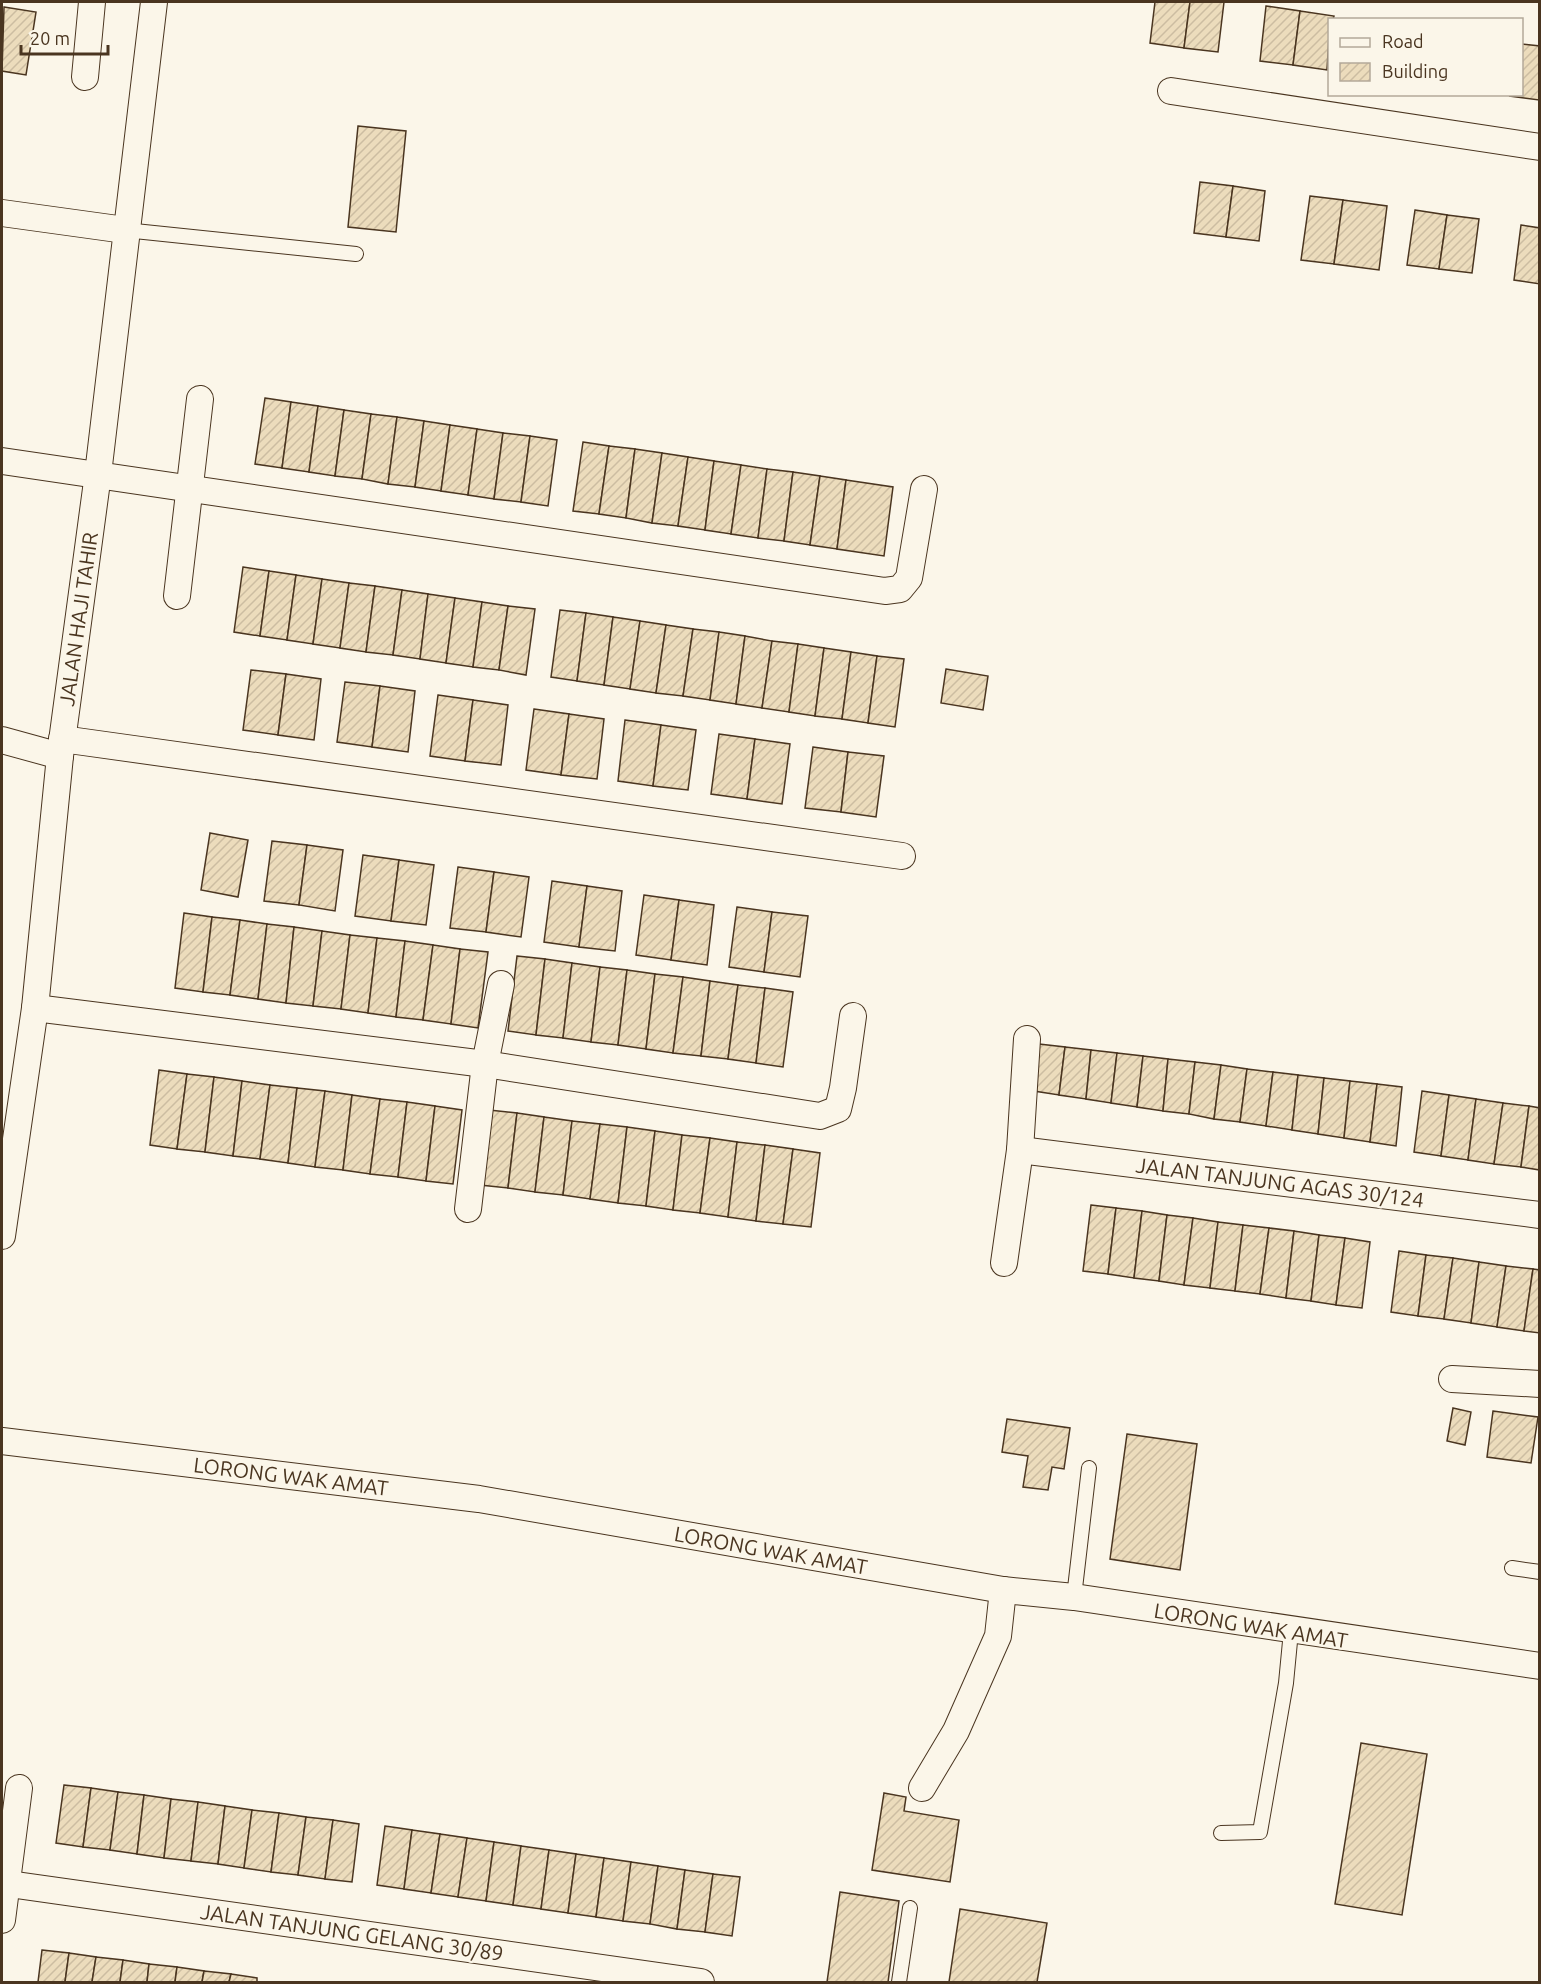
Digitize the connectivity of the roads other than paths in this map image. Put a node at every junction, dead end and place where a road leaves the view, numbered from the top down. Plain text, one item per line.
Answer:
1 (92, 2) edge
2 (154, 2) edge
3 (85, 77) dead end
4 (1171, 91) dead end
5 (1539, 147) edge
6 (2, 213) edge
7 (125, 230) junction
8 (356, 254) dead end
9 (200, 399) dead end
10 (2, 461) edge
11 (98, 474) junction
12 (190, 488) junction
13 (924, 489) dead end
14 (177, 596) dead end
15 (2, 740) edge
16 (61, 748) junction
17 (902, 856) dead end
18 (501, 984) dead end
19 (35, 1008) junction
20 (853, 1016) dead end
21 (1027, 1039) dead end
22 (485, 1064) junction
23 (1020, 1150) junction
24 (468, 1209) dead end
25 (1539, 1215) edge
26 (2, 1236) edge
27 (1004, 1263) dead end
28 (1452, 1379) dead end
29 (1539, 1384) edge
30 (2, 1441) edge
31 (1089, 1468) dead end
32 (1512, 1568) dead end
33 (1539, 1572) edge
34 (1003, 1590) junction
35 (1074, 1598) junction
36 (1291, 1631) junction
37 (1539, 1666) edge
38 (19, 1788) dead end
39 (922, 1788) dead end
40 (1221, 1833) dead end
41 (4, 1884) edge
42 (910, 1908) dead end
43 (2, 1920) edge
44 (701, 1983) edge
45 (899, 1983) edge

1 - 3 street
2 - 7 street, JALAN HAJI TAHIR
4 - 5 street
6 - 7 street
7 - 8 lane
7 - 11 street, JALAN HAJI TAHIR
9 - 12 street
10 - 11 street
11 - 12 street
11 - 16 street, JALAN HAJI TAHIR
12 - 13 street
12 - 14 street
15 - 16 street
16 - 17 street
16 - 19 street, JALAN HAJI TAHIR
18 - 22 street
19 - 22 street
19 - 26 street, JALAN HAJI TAHIR
20 - 22 street
21 - 23 street
22 - 24 street
23 - 25 street, JALAN TANJUNG AGAS 30/124
23 - 27 street
28 - 29 street
30 - 34 street, LORONG WAK AMAT
31 - 35 lane
32 - 33 lane
34 - 35 street, LORONG WAK AMAT
34 - 39 street
35 - 36 street, LORONG WAK AMAT
36 - 37 street, LORONG WAK AMAT
36 - 40 lane
38 - 41 street
41 - 43 street
41 - 44 street, JALAN TANJUNG GELANG 30/89
42 - 45 lane

